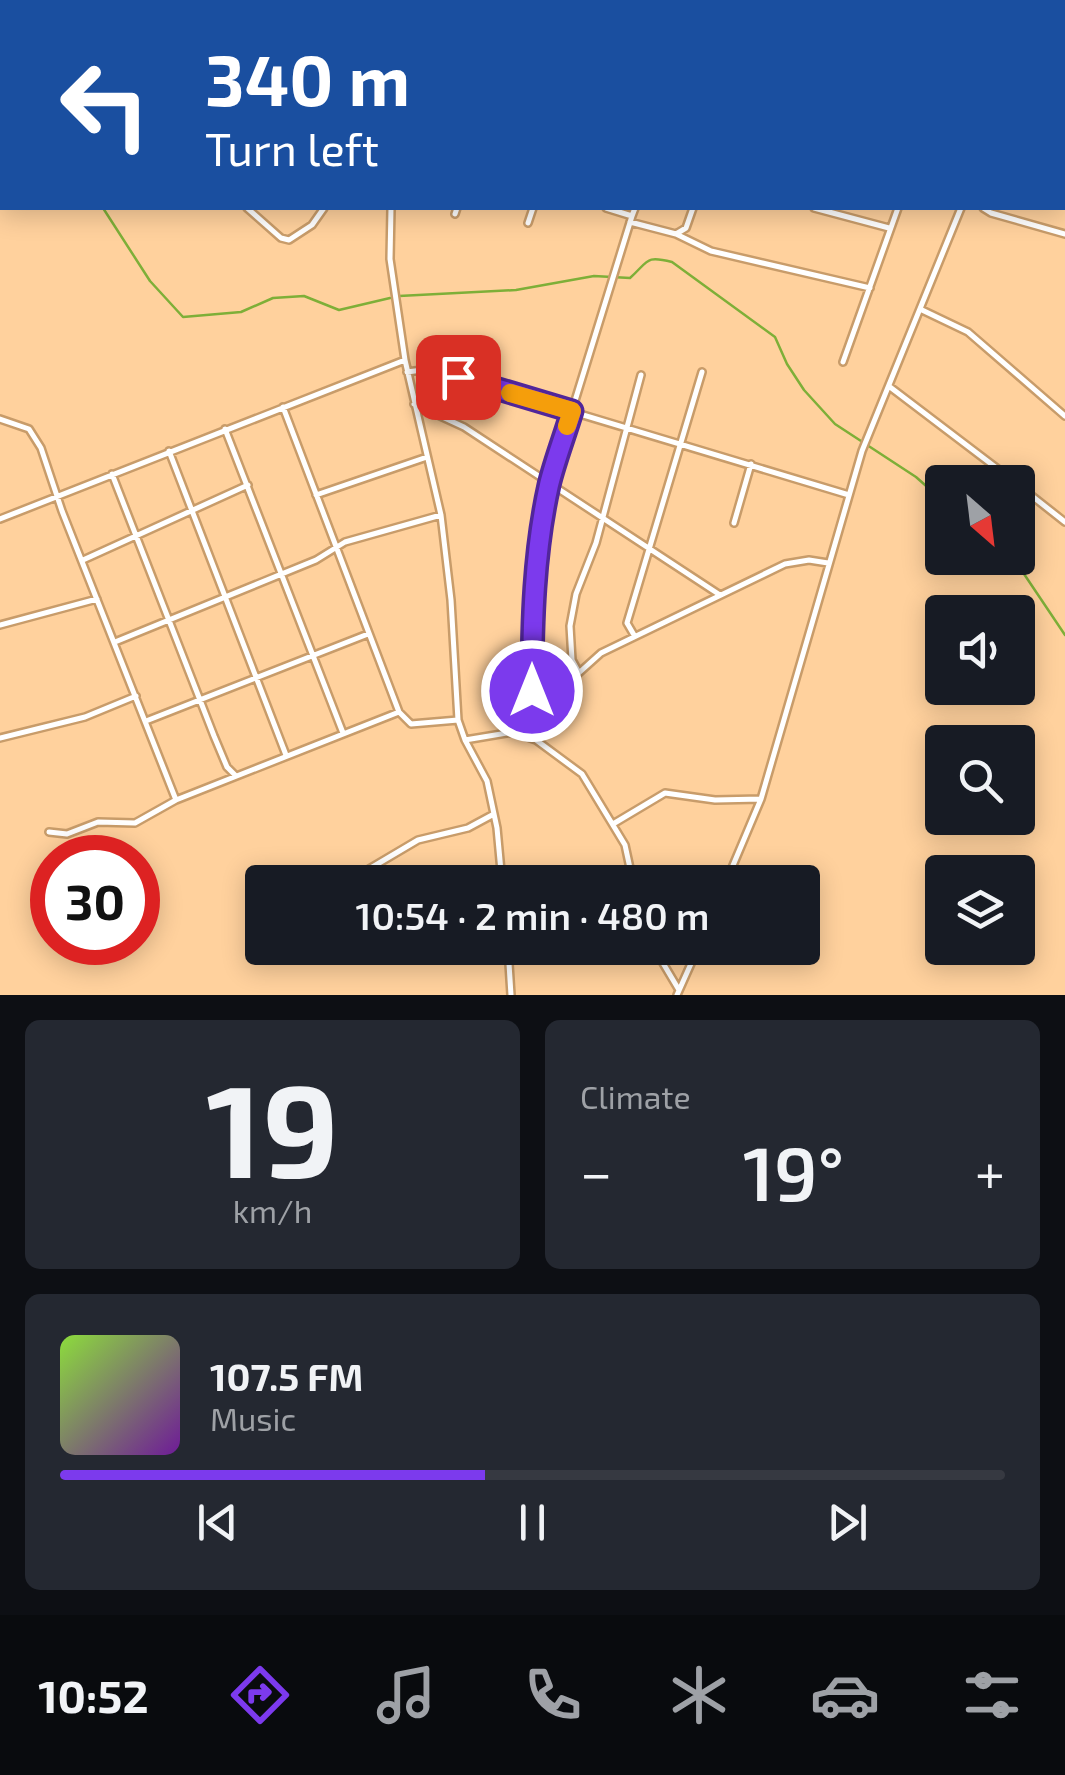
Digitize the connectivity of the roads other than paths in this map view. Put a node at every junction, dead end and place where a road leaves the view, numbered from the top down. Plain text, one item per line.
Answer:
1 (249, 210) edge
2 (323, 210) edge
3 (391, 210) edge
4 (533, 210) edge
5 (611, 210) edge
6 (634, 210) edge
7 (693, 210) edge
8 (822, 210) edge
9 (897, 210) edge
10 (961, 210) edge
11 (986, 210) edge
12 (631, 219) junction
13 (528, 223) dead end
14 (889, 228) junction
15 (676, 234) junction
16 (1065, 234) edge
17 (870, 288) junction
18 (922, 310) junction
19 (405, 360) junction
20 (843, 362) dead end
21 (407, 372) junction
22 (702, 372) dead end
23 (641, 375) dead end
24 (890, 387) junction
25 (414, 404) junction
26 (283, 406) junction
27 (572, 411) junction
28 (1065, 416) edge
29 (0, 419) edge
30 (626, 427) junction
31 (226, 429) junction
32 (680, 444) junction
33 (168, 452) junction
34 (427, 457) junction
35 (751, 464) junction
36 (991, 465) edge
37 (112, 474) junction
38 (550, 484) junction
39 (248, 485) junction
40 (58, 494) junction
41 (316, 495) junction
42 (849, 495) junction
43 (1035, 499) edge
44 (192, 513) junction
45 (440, 515) junction
46 (601, 518) junction
47 (0, 519) edge
48 (1065, 522) edge
49 (734, 523) dead end
50 (137, 538) junction
51 (336, 548) junction
52 (649, 549) junction
53 (82, 560) junction
54 (828, 563) junction
55 (281, 576) junction
56 (721, 596) junction
57 (225, 597) junction
58 (96, 599) junction
59 (169, 620) junction
60 (0, 625) edge
61 (368, 634) junction
62 (634, 636) junction
63 (115, 642) junction
64 (311, 655) junction
65 (578, 671) junction
66 (254, 678) junction
67 (136, 696) junction
68 (200, 699) junction
69 (399, 712) junction
70 (532, 713) junction
71 (458, 720) junction
72 (146, 722) junction
73 (513, 732) junction
74 (343, 733) junction
75 (0, 738) edge
76 (465, 740) junction
77 (286, 755) junction
78 (236, 776) junction
79 (761, 798) junction
80 (176, 800) junction
81 (494, 814) junction
82 (612, 824) junction
83 (50, 832) dead end
84 (376, 865) edge
85 (500, 865) edge
86 (628, 865) edge
87 (733, 865) edge
88 (509, 965) edge
89 (663, 965) edge
90 (690, 965) edge
91 (678, 992) edge
92 (511, 995) edge

1 - 2 street
3 - 19 street
4 - 13 street
5 - 12 street
6 - 12 street
7 - 15 street
8 - 14 street
9 - 14 street
10 - 18 street
11 - 16 street
12 - 15 street
12 - 27 street
14 - 17 street
15 - 17 street
17 - 20 street
18 - 24 street
18 - 28 street
19 - 21 street
19 - 26 street
21 - 25 street
21 - 27 street
22 - 32 street
23 - 30 street
24 - 36 street
24 - 42 street
25 - 34 street
25 - 38 street
26 - 31 street
26 - 41 street
27 - 30 street
27 - 38 street
29 - 40 street
30 - 32 street
30 - 46 street
31 - 33 street
31 - 39 street
32 - 35 street
32 - 52 street
33 - 37 street
33 - 44 street
34 - 41 street
34 - 45 street
35 - 42 street
35 - 49 street
37 - 40 street
37 - 50 street
38 - 46 street
38 - 70 street
39 - 44 street
39 - 55 street
40 - 47 street
40 - 53 street
41 - 51 street
42 - 54 street
43 - 48 street
44 - 50 street
44 - 57 street
45 - 51 street
45 - 71 street
46 - 52 street
46 - 65 street
50 - 53 street
50 - 59 street
51 - 55 street
51 - 61 street
52 - 56 street
52 - 62 street
53 - 58 street
54 - 56 street
54 - 79 street
55 - 57 street
55 - 64 street
56 - 62 street
57 - 59 street
57 - 66 street
58 - 60 street
58 - 63 street
59 - 63 street
59 - 68 street
61 - 64 street
61 - 69 street
62 - 65 street
63 - 67 street
64 - 66 street
64 - 74 street
65 - 70 street
66 - 68 street
66 - 77 street
67 - 72 street
67 - 75 street
68 - 72 street
68 - 78 street
69 - 71 street
69 - 74 street
70 - 73 street
71 - 76 street
72 - 80 street
73 - 76 street
73 - 82 street
74 - 77 street
76 - 81 street
77 - 78 street
78 - 80 street
79 - 82 street
79 - 87 street
80 - 83 street
81 - 84 street
81 - 85 street
82 - 86 street
88 - 92 street
89 - 91 street
90 - 91 street

